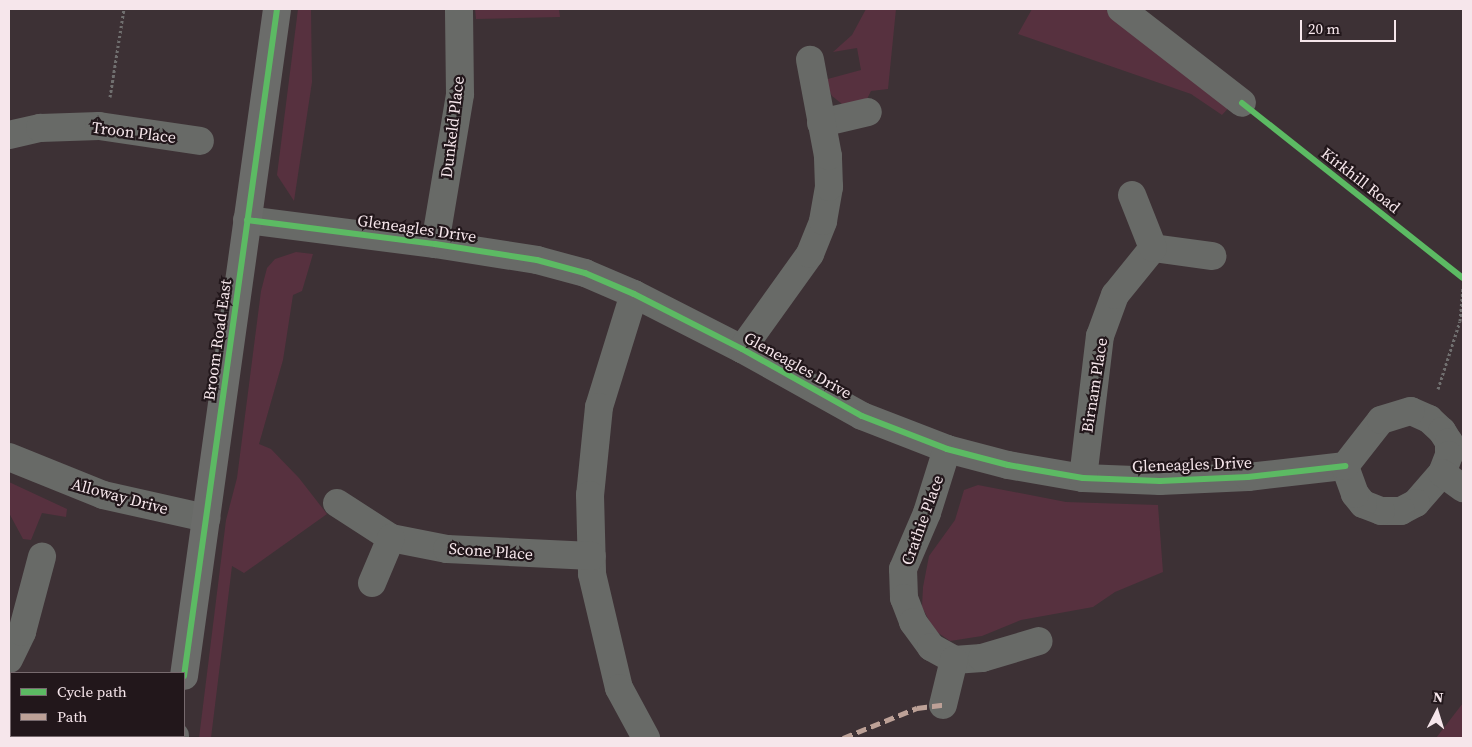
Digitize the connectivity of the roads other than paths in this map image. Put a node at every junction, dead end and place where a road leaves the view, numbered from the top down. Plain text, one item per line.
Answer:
1 (277, 9) edge
2 (459, 9) edge
3 (1121, 9) edge
4 (810, 60) dead end
5 (1242, 104) dead end
6 (868, 112) dead end
7 (821, 123) junction
8 (9, 134) edge
9 (200, 141) dead end
10 (1132, 195) dead end
11 (247, 220) junction
12 (435, 244) junction
13 (1153, 248) junction
14 (1212, 256) dead end
15 (634, 294) junction
16 (742, 349) junction
17 (947, 449) junction
18 (9, 458) edge
19 (1345, 466) junction
20 (1083, 478) junction
21 (1453, 481) edge
22 (337, 503) dead end
23 (206, 518) junction
24 (391, 538) junction
25 (592, 556) junction
26 (42, 557) dead end
27 (372, 583) dead end
28 (15, 627) edge
29 (1039, 641) dead end
30 (9, 660) edge
31 (954, 660) junction
32 (185, 672) edge
33 (943, 705) dead end
34 (646, 738) edge

1 - 11 street, Broom Road East
2 - 12 street, Dunkeld Place
3 - 5 street
4 - 7 street
6 - 7 street
7 - 16 street
8 - 9 street, Troon Place
10 - 13 street
11 - 12 street, Gleneagles Drive
11 - 23 street, Broom Road East
12 - 15 street, Gleneagles Drive
13 - 14 street
13 - 20 street, Birnam Place
15 - 16 street, Gleneagles Drive
15 - 25 street
16 - 17 street, Gleneagles Drive
17 - 20 street, Gleneagles Drive
17 - 31 street, Crathie Place
18 - 23 street, Alloway Drive
19 - 20 street, Gleneagles Drive
19 - 21 street
19 - 21 street
22 - 24 street, Scone Place
23 - 32 street, Broom Road East
24 - 25 street, Scone Place
24 - 27 street
25 - 34 street
26 - 28 street
28 - 30 street
29 - 31 street
31 - 33 street

